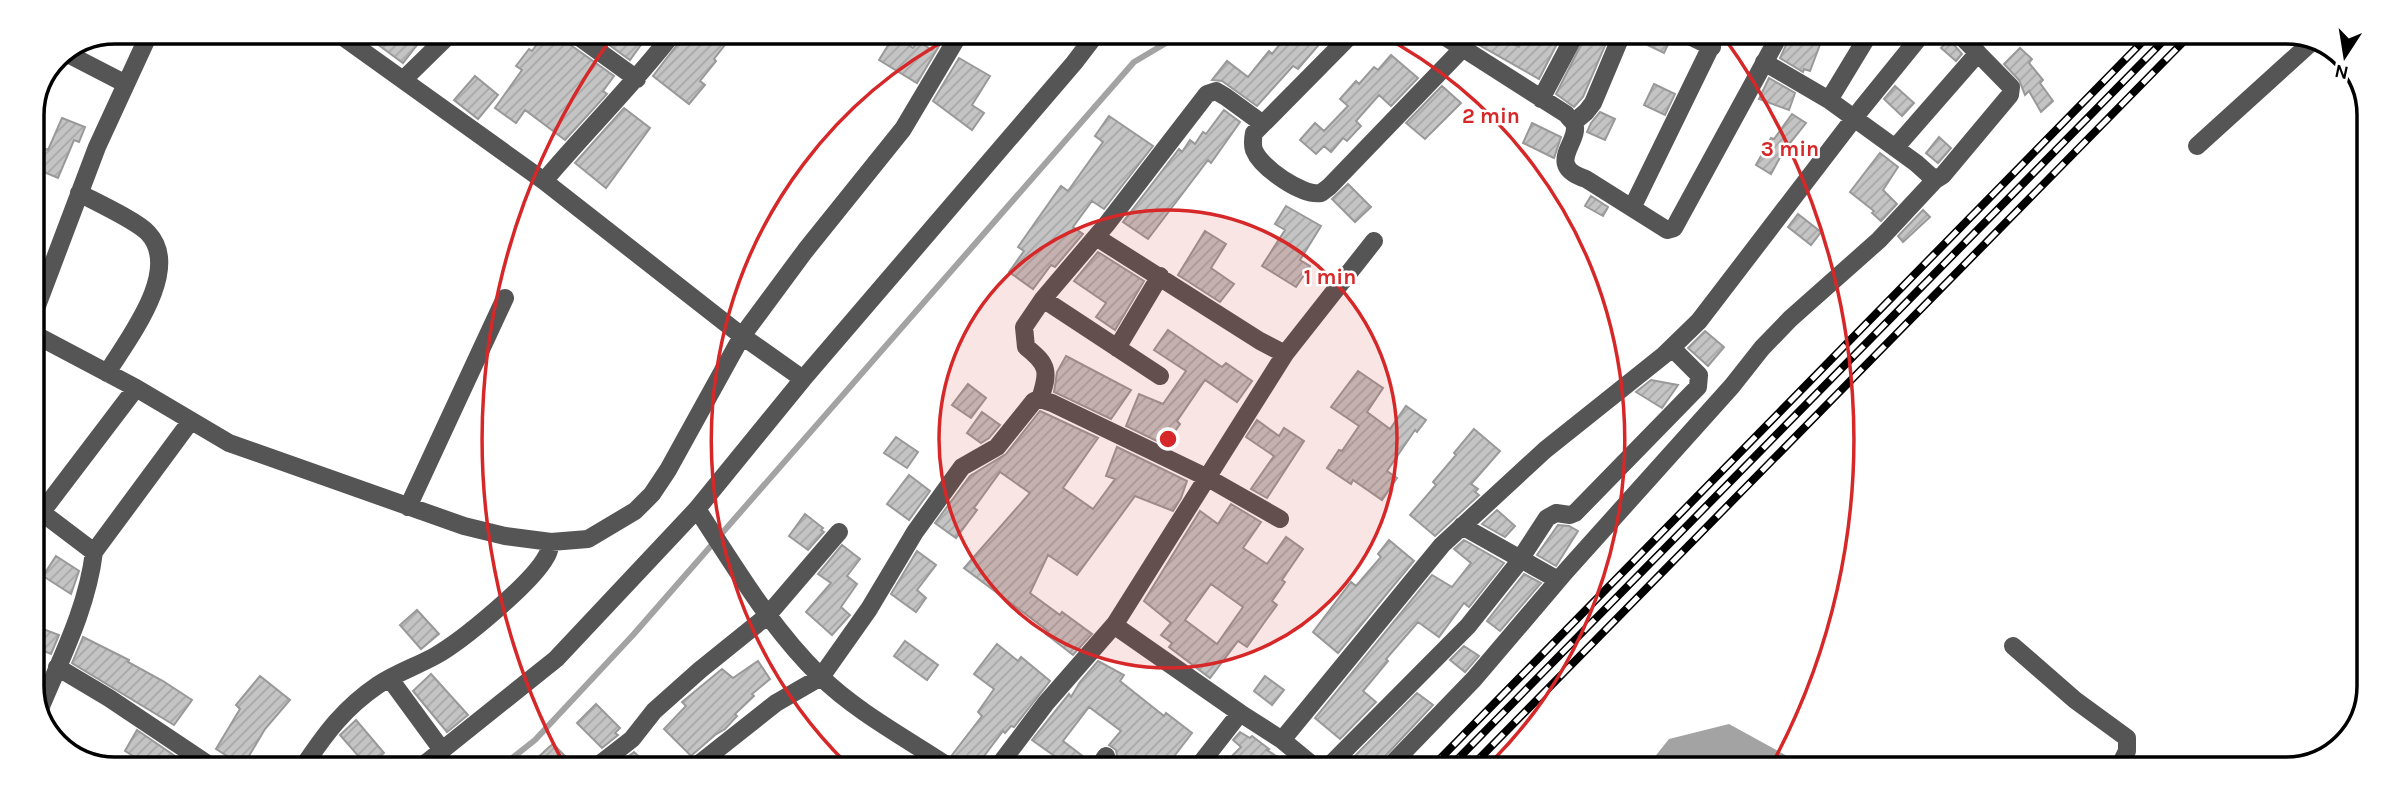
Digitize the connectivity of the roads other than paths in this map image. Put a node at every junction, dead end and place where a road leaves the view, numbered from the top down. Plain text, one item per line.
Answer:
1 (144, 44) edge
2 (353, 44) edge
3 (440, 44) edge
4 (589, 44) edge
5 (665, 44) edge
6 (954, 44) edge
7 (1088, 44) edge
8 (1342, 44) edge
9 (1457, 44) edge
10 (1570, 44) edge
11 (1618, 44) edge
12 (1712, 44) edge
13 (1774, 44) edge
14 (1863, 44) edge
15 (1914, 44) edge
16 (1969, 44) edge
17 (2306, 47) edge
18 (1464, 48) junction
19 (1978, 53) junction
20 (74, 57) edge
21 (1764, 62) junction
22 (637, 79) junction
23 (403, 80) junction
24 (126, 84) junction
25 (1541, 99) junction
26 (1829, 100) junction
27 (1855, 118) junction
28 (1574, 122) junction
29 (1263, 124) junction
30 (2197, 146) dead end
31 (1895, 148) junction
32 (1935, 180) junction
33 (544, 181) junction
34 (79, 193) junction
35 (1632, 208) junction
36 (1096, 237) junction
37 (1374, 241) dead end
38 (1160, 276) junction
39 (44, 287) edge
40 (505, 298) dead end
41 (1043, 299) junction
42 (742, 336) junction
43 (44, 339) edge
44 (1117, 348) junction
45 (1672, 348) junction
46 (1285, 354) junction
47 (107, 373) junction
48 (1160, 376) dead end
49 (803, 379) junction
50 (136, 388) junction
51 (1040, 398) junction
52 (190, 422) junction
53 (1208, 478) junction
54 (44, 499) edge
55 (408, 507) junction
56 (698, 509) junction
57 (44, 515) edge
58 (1280, 519) dead end
59 (1462, 526) junction
60 (839, 532) dead end
61 (551, 542) junction
62 (94, 552) junction
63 (1520, 559) junction
64 (1558, 580) junction
65 (767, 616) junction
66 (1115, 624) junction
67 (2013, 646) dead end
68 (57, 667) junction
69 (821, 677) junction
70 (390, 678) junction
71 (45, 697) edge
72 (1240, 713) junction
73 (1282, 740) junction
74 (442, 750) junction
75 (197, 757) edge
76 (310, 757) edge
77 (433, 757) edge
78 (609, 757) edge
79 (708, 757) edge
80 (934, 757) edge
81 (1005, 757) edge
82 (1206, 757) edge
83 (1303, 757) edge
84 (1338, 757) edge
85 (1399, 757) edge
86 (2123, 757) edge

1 - 24 street
2 - 23 street
3 - 23 street
4 - 22 street
5 - 22 street
6 - 42 street
7 - 49 street
8 - 29 street
9 - 18 street
10 - 25 street
11 - 28 street
12 - 35 street
13 - 21 street
14 - 26 street
15 - 27 street
16 - 19 street
17 - 30 street
18 - 25 street
18 - 29 street
19 - 31 street
19 - 32 street
20 - 24 street
21 - 26 street
21 - 35 street
22 - 33 street
23 - 33 street
24 - 34 street
25 - 28 street
26 - 27 street
27 - 31 street
27 - 45 street
28 - 35 street
29 - 36 street
31 - 32 street
32 - 64 street
33 - 42 street
34 - 39 street
34 - 47 street
36 - 38 street
36 - 41 street
37 - 46 street
38 - 44 street
38 - 46 street
40 - 55 street
41 - 44 street
41 - 51 street
42 - 49 street
42 - 61 street
43 - 47 street
44 - 48 street
45 - 59 street
45 - 63 street
46 - 53 street
47 - 50 street
49 - 56 street
50 - 52 street
50 - 54 street
51 - 53 street
51 - 69 street
52 - 55 street
52 - 62 street
53 - 58 street
53 - 66 street
55 - 61 street
56 - 65 street
56 - 74 street
57 - 62 street
59 - 63 street
59 - 73 street
60 - 65 street
61 - 70 street
62 - 68 street
63 - 64 street
63 - 84 street
64 - 85 street
65 - 69 street
65 - 78 street
66 - 72 street
66 - 81 street
67 - 86 street
68 - 71 street
68 - 75 street
69 - 79 street
69 - 80 street
70 - 74 street
70 - 76 street
72 - 73 street
72 - 82 street
73 - 83 street
74 - 77 street

